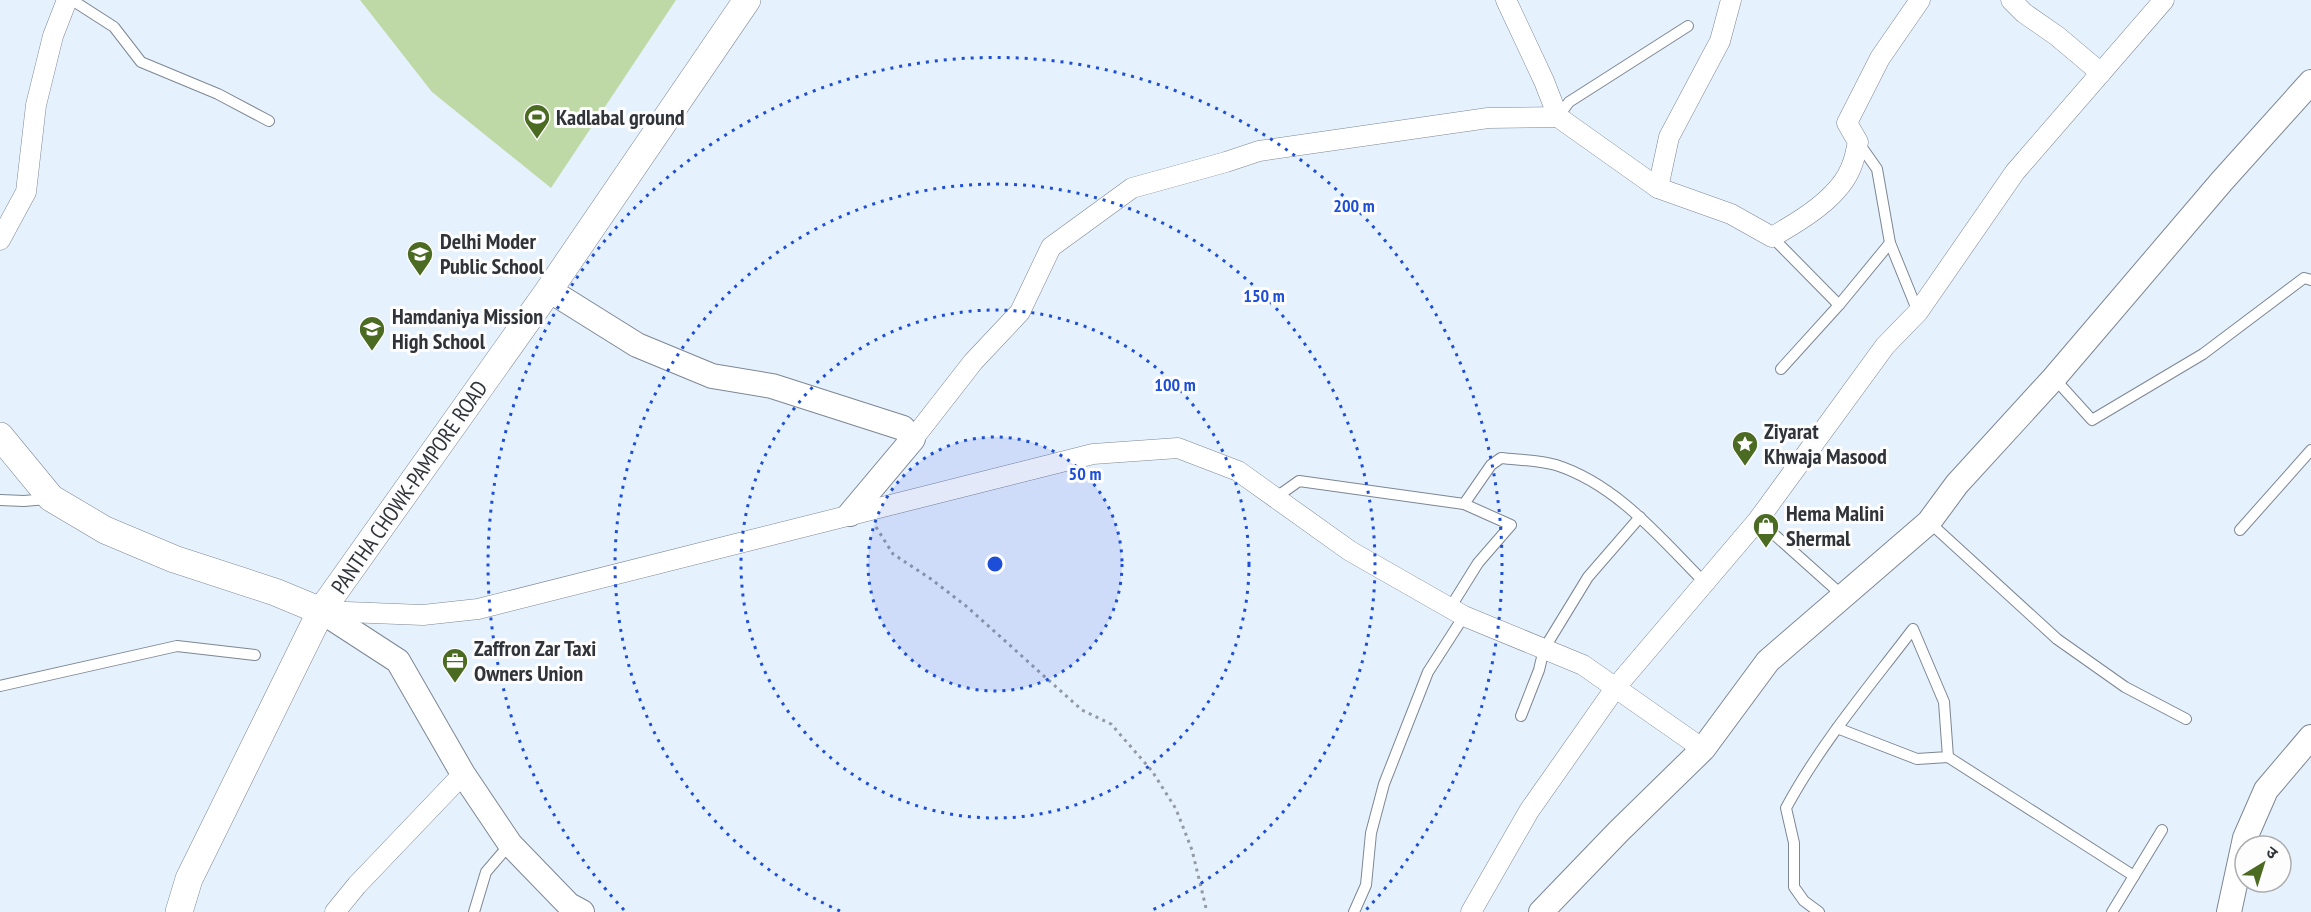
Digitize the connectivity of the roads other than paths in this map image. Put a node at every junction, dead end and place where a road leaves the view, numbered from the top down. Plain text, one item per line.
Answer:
1 (70, 0) edge
2 (747, 0) edge
3 (1506, 0) edge
4 (1731, 0) edge
5 (1920, 0) edge
6 (2011, 0) edge
7 (2164, 0) edge
8 (1688, 26) dead end
9 (2101, 73) junction
10 (2311, 82) edge
11 (1558, 117) junction
12 (269, 121) dead end
13 (1858, 142) junction
14 (1658, 188) junction
15 (1772, 237) junction
16 (0, 240) edge
17 (1890, 243) junction
18 (2311, 280) edge
19 (549, 290) junction
20 (1839, 305) junction
21 (1918, 312) junction
22 (1781, 369) dead end
23 (2054, 378) junction
24 (0, 436) edge
25 (913, 439) junction
26 (2311, 450) edge
27 (51, 498) junction
28 (1275, 498) junction
29 (0, 500) edge
30 (1464, 504) junction
31 (858, 512) junction
32 (1640, 517) junction
33 (1758, 520) junction
34 (1929, 522) junction
35 (2240, 530) dead end
36 (1706, 584) junction
37 (1843, 596) junction
38 (321, 611) junction
39 (1457, 612) junction
40 (1544, 649) junction
41 (255, 655) dead end
42 (0, 686) edge
43 (1616, 687) junction
44 (1521, 716) dead end
45 (2186, 719) dead end
46 (1838, 728) junction
47 (2311, 737) edge
48 (1702, 749) junction
49 (1948, 757) junction
50 (463, 774) junction
51 (2162, 830) dead end
52 (510, 844) junction
53 (2134, 876) junction
54 (179, 912) edge
55 (335, 912) edge
56 (474, 912) edge
57 (582, 912) edge
58 (1354, 912) edge
59 (1471, 912) edge
60 (1541, 912) edge
61 (1819, 912) edge
62 (2112, 912) edge
63 (2229, 912) edge

1 - 12 lane
1 - 16 street
2 - 19 main road, PANTHA CHOWK-PAMPORE ROAD
3 - 11 street
4 - 14 street
5 - 13 street
6 - 9 street
7 - 9 street
8 - 11 lane
9 - 21 street
10 - 23 street
11 - 14 street
11 - 25 street
13 - 15 street
13 - 17 lane
14 - 15 street
15 - 20 lane
17 - 20 lane
17 - 21 lane
18 - 23 lane
19 - 25 street
19 - 38 main road, PANTHA CHOWK-PAMPORE ROAD
20 - 22 lane
21 - 33 street
23 - 34 street
24 - 27 main road
25 - 31 street
26 - 35 lane
27 - 29 lane
27 - 38 main road
28 - 30 lane
28 - 31 street
28 - 39 street
30 - 32 lane
30 - 39 lane
31 - 38 street
32 - 36 lane
32 - 40 lane
33 - 36 street
33 - 37 lane
34 - 37 street
34 - 45 lane
36 - 43 street
37 - 48 street
38 - 50 street
38 - 54 main road, PANTHA CHOWK-PAMPORE ROAD
39 - 40 street
39 - 58 lane
40 - 43 street
40 - 44 lane
41 - 42 lane
43 - 48 street
43 - 59 street
46 - 49 lane
46 - 49 lane
46 - 61 lane
47 - 63 street
48 - 60 street
49 - 53 lane
50 - 52 street
50 - 55 street
51 - 53 lane
52 - 56 lane
52 - 57 street
53 - 62 lane

